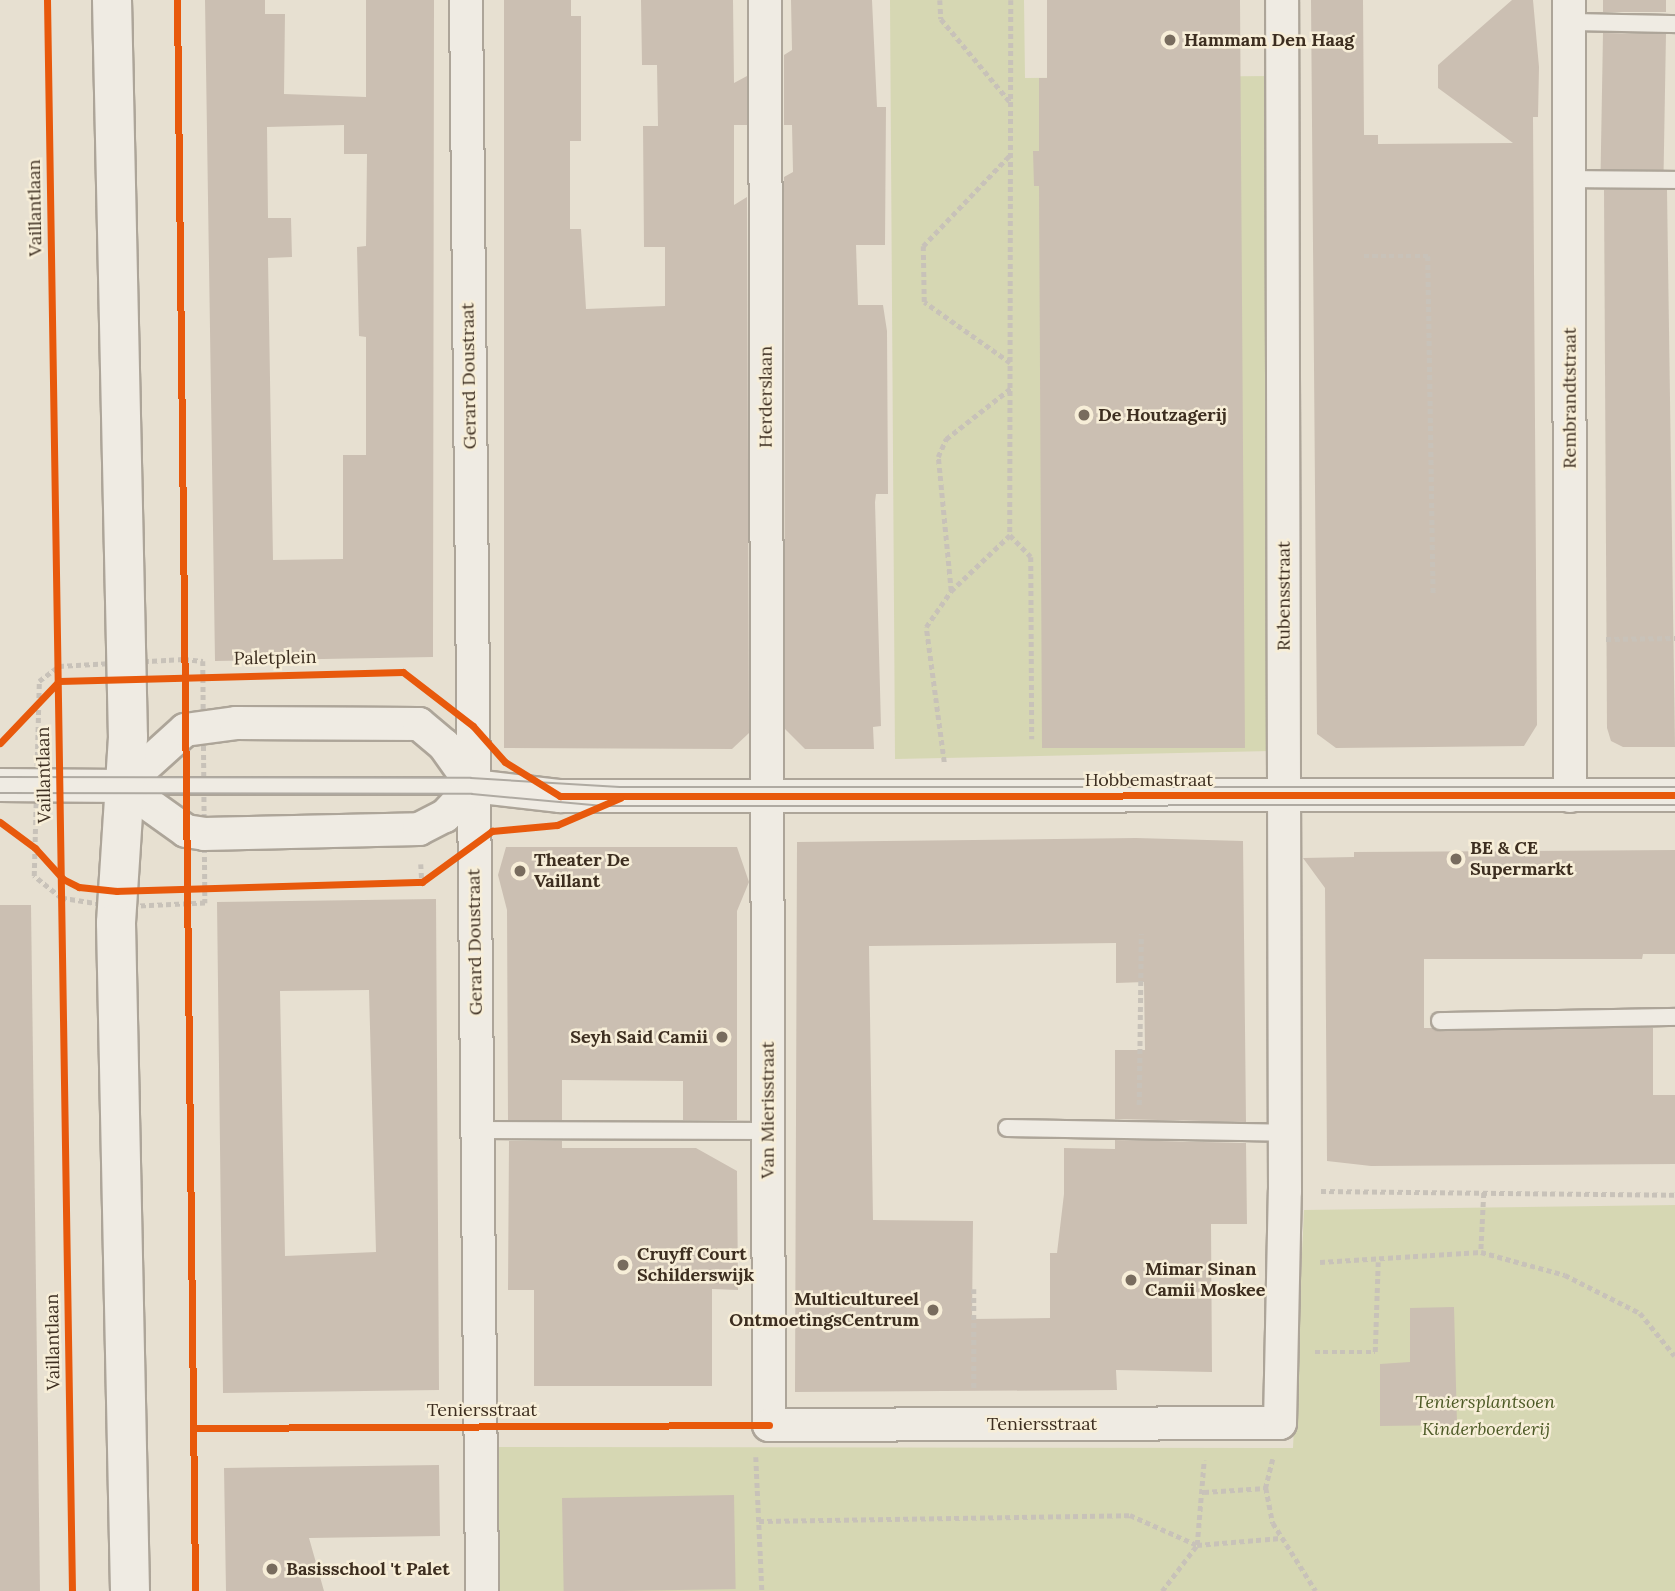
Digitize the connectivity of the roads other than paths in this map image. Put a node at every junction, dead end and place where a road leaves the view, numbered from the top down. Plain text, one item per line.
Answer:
1 (112, 0) edge
2 (466, 0) edge
3 (765, 0) edge
4 (1282, 0) edge
5 (1569, 11) edge
6 (1675, 24) edge
7 (1569, 180) junction
8 (1675, 180) edge
9 (0, 785) edge
10 (123, 786) junction
11 (473, 786) junction
12 (768, 795) junction
13 (1285, 795) junction
14 (1675, 795) edge
15 (1570, 796) junction
16 (1675, 1017) edge
17 (1440, 1021) dead end
18 (1007, 1128) dead end
19 (477, 1130) junction
20 (768, 1131) junction
21 (1285, 1133) junction
22 (1285, 1191) joint
23 (762, 1425) joint
24 (130, 1591) edge
25 (482, 1591) edge

1 - 10 main road
2 - 11 street, Gerard Doustraat
3 - 12 street, Herderslaan
4 - 13 street, Rubensstraat
5 - 6 lane
5 - 7 street, Rembrandtstraat
7 - 8 lane
7 - 15 street, Rembrandtstraat
9 - 10 street
10 - 11 lane
10 - 11 street
10 - 11 street
10 - 24 main road
11 - 12 street, Hobbemastraat
11 - 19 street, Gerard Doustraat
12 - 13 street, Hobbemastraat
12 - 20 street, Van Mierisstraat
13 - 15 street, Hobbemastraat
13 - 21 street, Rubensstraat
14 - 15 street, Hobbemastraat
16 - 17 lane
18 - 21 lane
19 - 20 lane
19 - 25 street, Gerard Doustraat
20 - 23 street, Van Mierisstraat
21 - 22 street, Rubensstraat
22 - 23 street, Teniersstraat

